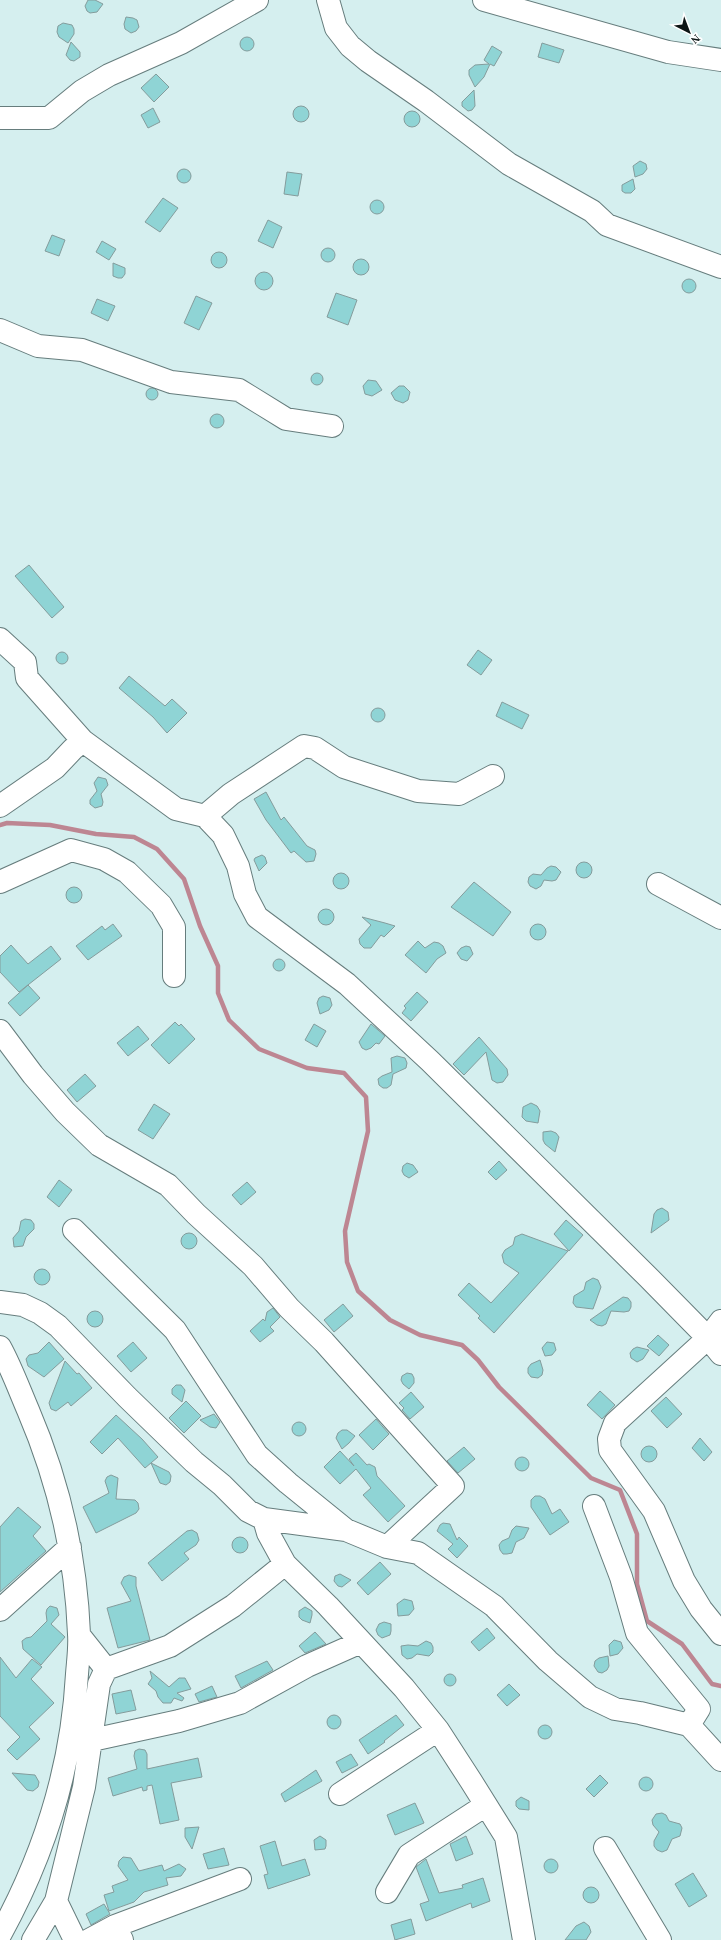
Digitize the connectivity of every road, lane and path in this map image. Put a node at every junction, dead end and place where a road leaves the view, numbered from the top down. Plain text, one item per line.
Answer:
1 (257, 0) edge
2 (328, 0) edge
3 (484, 0) edge
4 (721, 60) edge
5 (0, 118) edge
6 (721, 267) edge
7 (0, 330) edge
8 (332, 426) dead end
9 (0, 639) edge
10 (83, 741) junction
11 (493, 776) dead end
12 (0, 806) edge
13 (205, 816) junction
14 (0, 882) edge
15 (658, 884) dead end
16 (721, 918) edge
17 (174, 976) dead end
18 (0, 1032) edge
19 (74, 1230) dead end
20 (0, 1302) edge
21 (721, 1321) edge
22 (708, 1338) junction
23 (1, 1352) edge
24 (721, 1354) edge
25 (594, 1506) dead end
26 (264, 1519) junction
27 (346, 1530) junction
28 (70, 1547) junction
29 (387, 1547) junction
30 (285, 1564) junction
31 (0, 1610) edge
32 (721, 1634) edge
33 (79, 1635) junction
34 (361, 1642) junction
35 (106, 1669) junction
36 (689, 1725) junction
37 (438, 1730) junction
38 (92, 1740) junction
39 (721, 1760) edge
40 (340, 1794) dead end
41 (486, 1805) junction
42 (605, 1848) dead end
43 (240, 1879) dead end
44 (387, 1892) dead end
45 (56, 1901) junction
46 (119, 1933) edge
47 (0, 1935) edge
48 (33, 1940) edge
49 (75, 1940) edge
50 (89, 1940) edge
51 (524, 1940) edge
52 (660, 1940) edge

1 - 5 street
2 - 6 street
3 - 4 street
7 - 8 street
9 - 10 street
10 - 12 street
10 - 13 street
11 - 13 street
13 - 22 street
14 - 17 street
15 - 16 street
18 - 29 street
19 - 27 street
20 - 26 street
21 - 22 street
22 - 24 street
22 - 32 street
23 - 28 street
25 - 36 street
26 - 27 street
26 - 30 street
27 - 29 street
28 - 31 street
28 - 33 street
29 - 36 street
30 - 34 street
30 - 35 street
33 - 35 street
33 - 47 street
34 - 37 street
34 - 38 street
35 - 38 street
36 - 39 street
37 - 40 street
37 - 41 street
38 - 45 street
41 - 44 street
41 - 51 street
42 - 52 street
43 - 46 street
45 - 48 street
45 - 49 street
46 - 50 street

